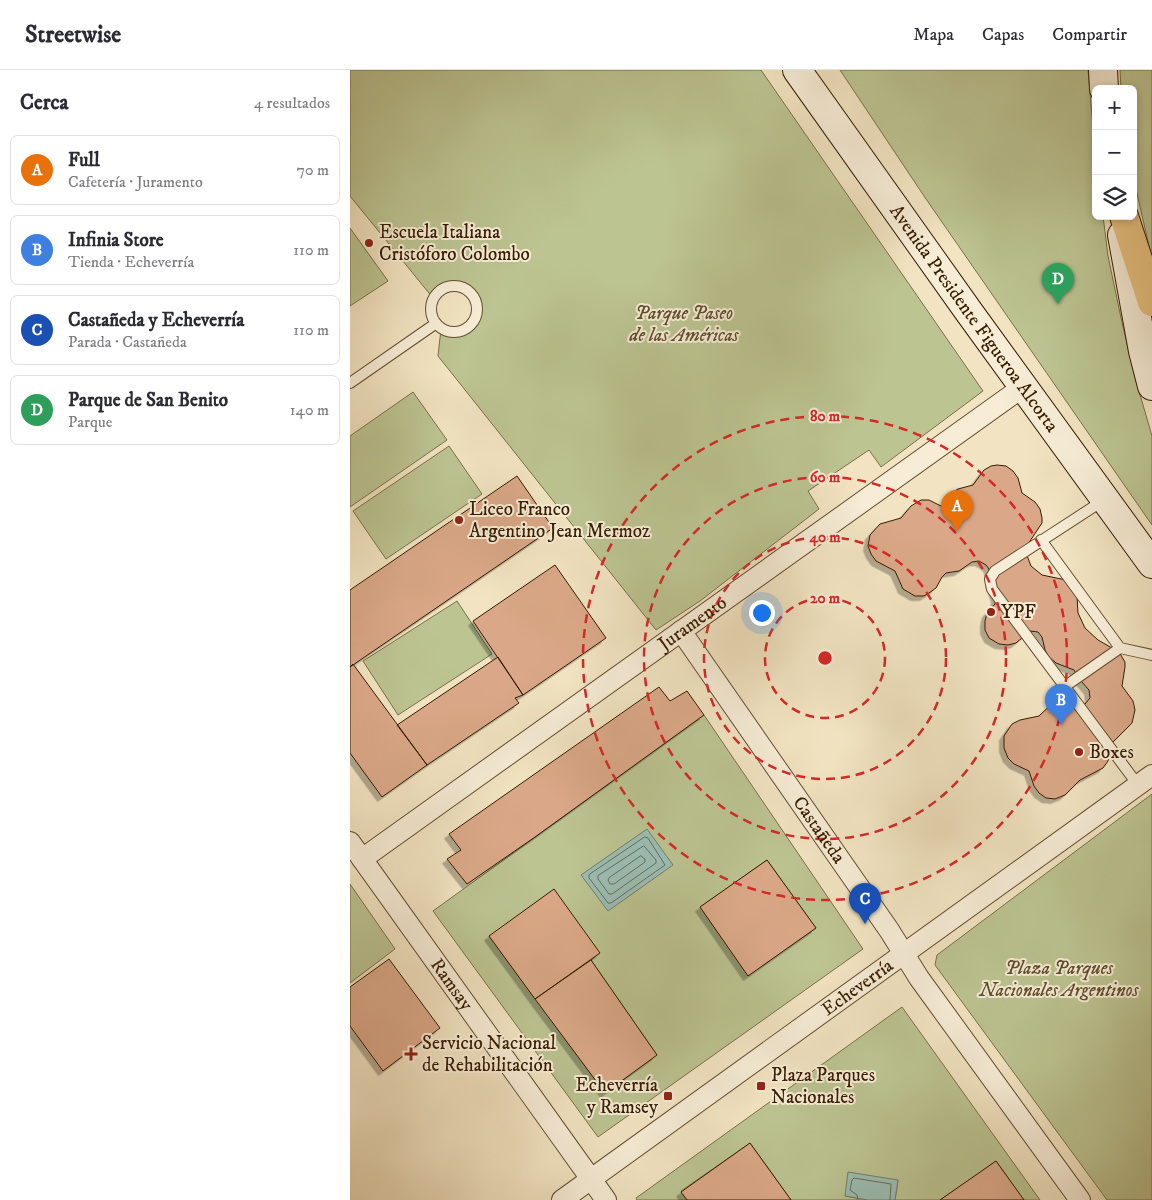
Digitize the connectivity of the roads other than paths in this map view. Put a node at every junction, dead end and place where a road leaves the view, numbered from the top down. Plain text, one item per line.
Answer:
1 (797, 70) edge
2 (1103, 70) edge
3 (1104, 85) edge
4 (1120, 220) edge
5 (1125, 220) edge
6 (1152, 302) edge
7 (435, 324) junction
8 (350, 383) edge
9 (1152, 386) edge
10 (1023, 387) junction
11 (1105, 500) junction
12 (1041, 540) junction
13 (1152, 564) edge
14 (681, 632) junction
15 (1120, 648) junction
16 (1152, 655) edge
17 (1064, 687) junction
18 (1145, 780) edge
19 (350, 842) edge
20 (362, 859) junction
21 (904, 954) junction
22 (591, 1180) junction
23 (562, 1200) edge
24 (606, 1200) edge
25 (1080, 1200) edge

1 - 10 main road, Avenida Presidente Figueroa Alcorta
2 - 3 main road
4 - 9 main road
5 - 6 highway
7 - 7 lane
7 - 8 lane
10 - 11 main road, Avenida Presidente Figueroa Alcorta
10 - 14 street, Juramento
11 - 12 lane
11 - 13 main road, Avenida Presidente Figueroa Alcorta
12 - 15 lane
12 - 17 lane
14 - 20 street, Juramento
14 - 21 street, Castañeda
15 - 16 lane
15 - 17 lane
17 - 18 lane
18 - 21 street, Echeverría
19 - 20 street, Ramsay
20 - 22 street, Ramsay
21 - 22 street, Echeverría
21 - 25 street, Castañeda
22 - 23 street, Echeverría
22 - 24 street, Ramsay

